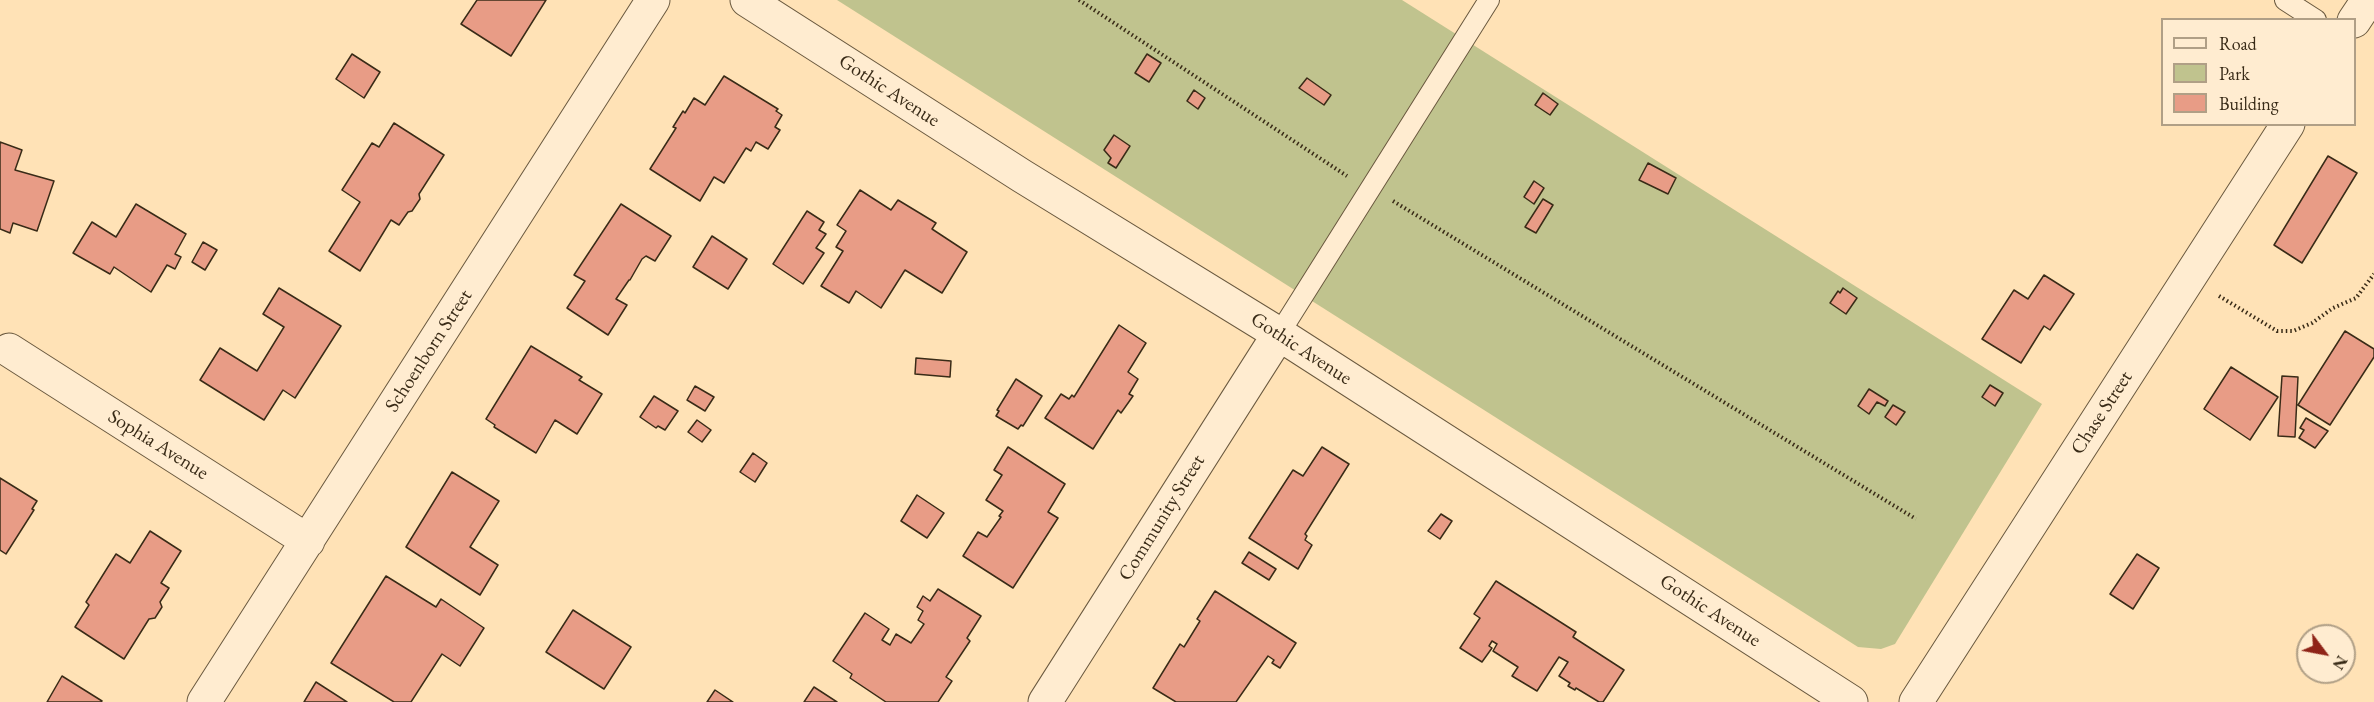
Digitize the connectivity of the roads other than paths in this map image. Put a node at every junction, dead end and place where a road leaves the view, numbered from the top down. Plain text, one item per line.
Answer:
1 (652, 0) edge
2 (747, 0) edge
3 (1489, 0) edge
4 (2284, 0) edge
5 (2368, 0) edge
6 (2313, 18) edge
7 (2356, 19) edge
8 (2287, 126) edge
9 (1279, 334) junction
10 (9, 350) dead end
11 (308, 541) junction
12 (204, 702) edge
13 (1045, 702) edge
14 (1851, 702) edge
15 (1916, 702) edge

1 - 11 street, Schoenborn Street
2 - 9 street, Gothic Avenue
3 - 9 lane
4 - 6 lane
5 - 7 street
8 - 15 street, Chase Street
9 - 13 street, Community Street
9 - 14 street, Gothic Avenue
10 - 11 street, Sophia Avenue
11 - 12 street, Schoenborn Street

